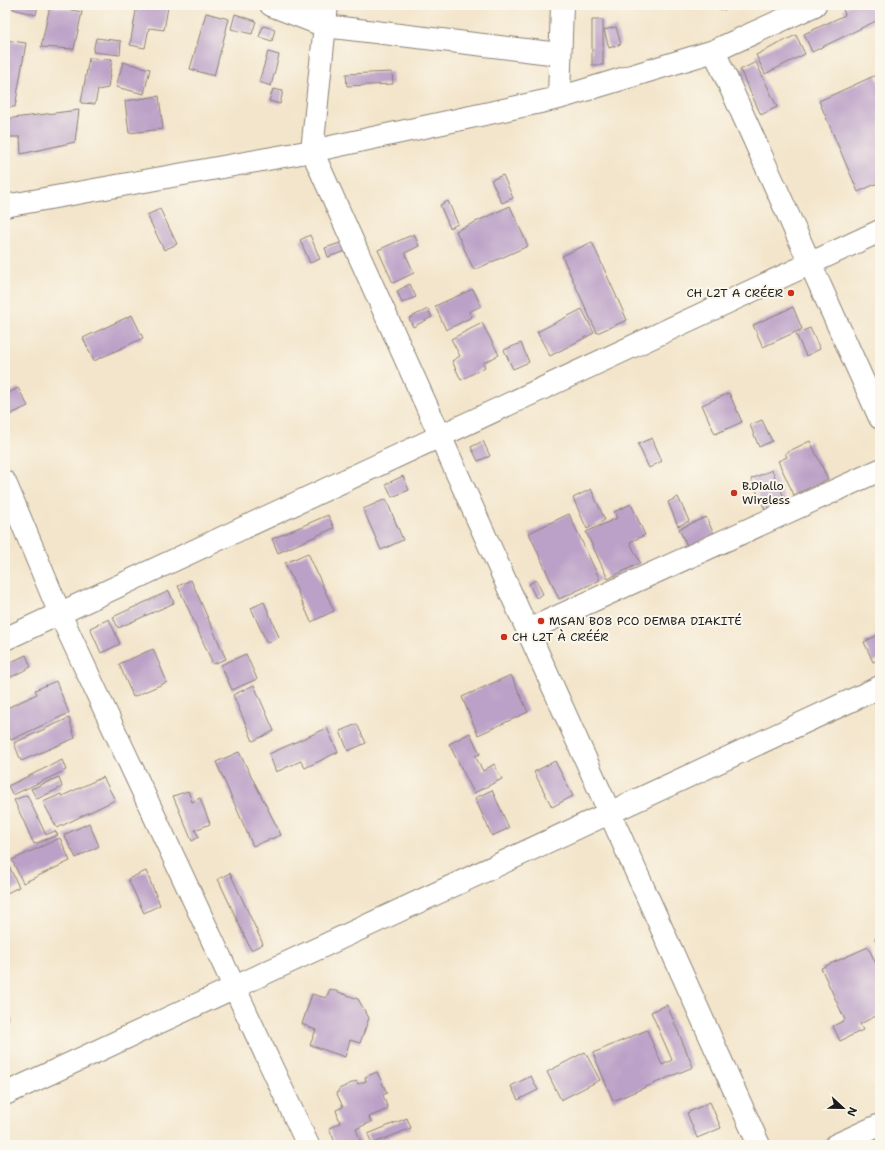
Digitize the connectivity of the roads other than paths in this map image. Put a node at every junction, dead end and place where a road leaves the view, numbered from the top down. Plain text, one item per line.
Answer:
1 (270, 5) edge
2 (562, 5) edge
3 (815, 5) edge
4 (326, 15) edge
5 (714, 51) junction
6 (559, 54) junction
7 (559, 98) junction
8 (312, 151) junction
9 (5, 206) edge
10 (880, 231) edge
11 (810, 264) junction
12 (880, 418) edge
13 (440, 437) junction
14 (880, 470) edge
15 (5, 482) edge
16 (60, 614) junction
17 (528, 630) junction
18 (5, 639) edge
19 (880, 687) edge
20 (609, 812) junction
21 (235, 987) junction
22 (5, 1094) edge
23 (880, 1125) edge
24 (308, 1145) edge
25 (759, 1145) edge
26 (836, 1145) edge

1 - 4 street
2 - 6 street
3 - 5 street
4 - 6 street
4 - 8 street
5 - 7 street
5 - 11 street
6 - 7 street
7 - 8 street
8 - 9 street
8 - 13 street
10 - 11 street
11 - 12 street
11 - 13 street
13 - 16 street
13 - 17 street
14 - 17 street
15 - 16 street
16 - 18 street
16 - 21 street
17 - 20 street
19 - 20 street
20 - 21 street
20 - 25 street
21 - 22 street
21 - 24 street
23 - 26 street

